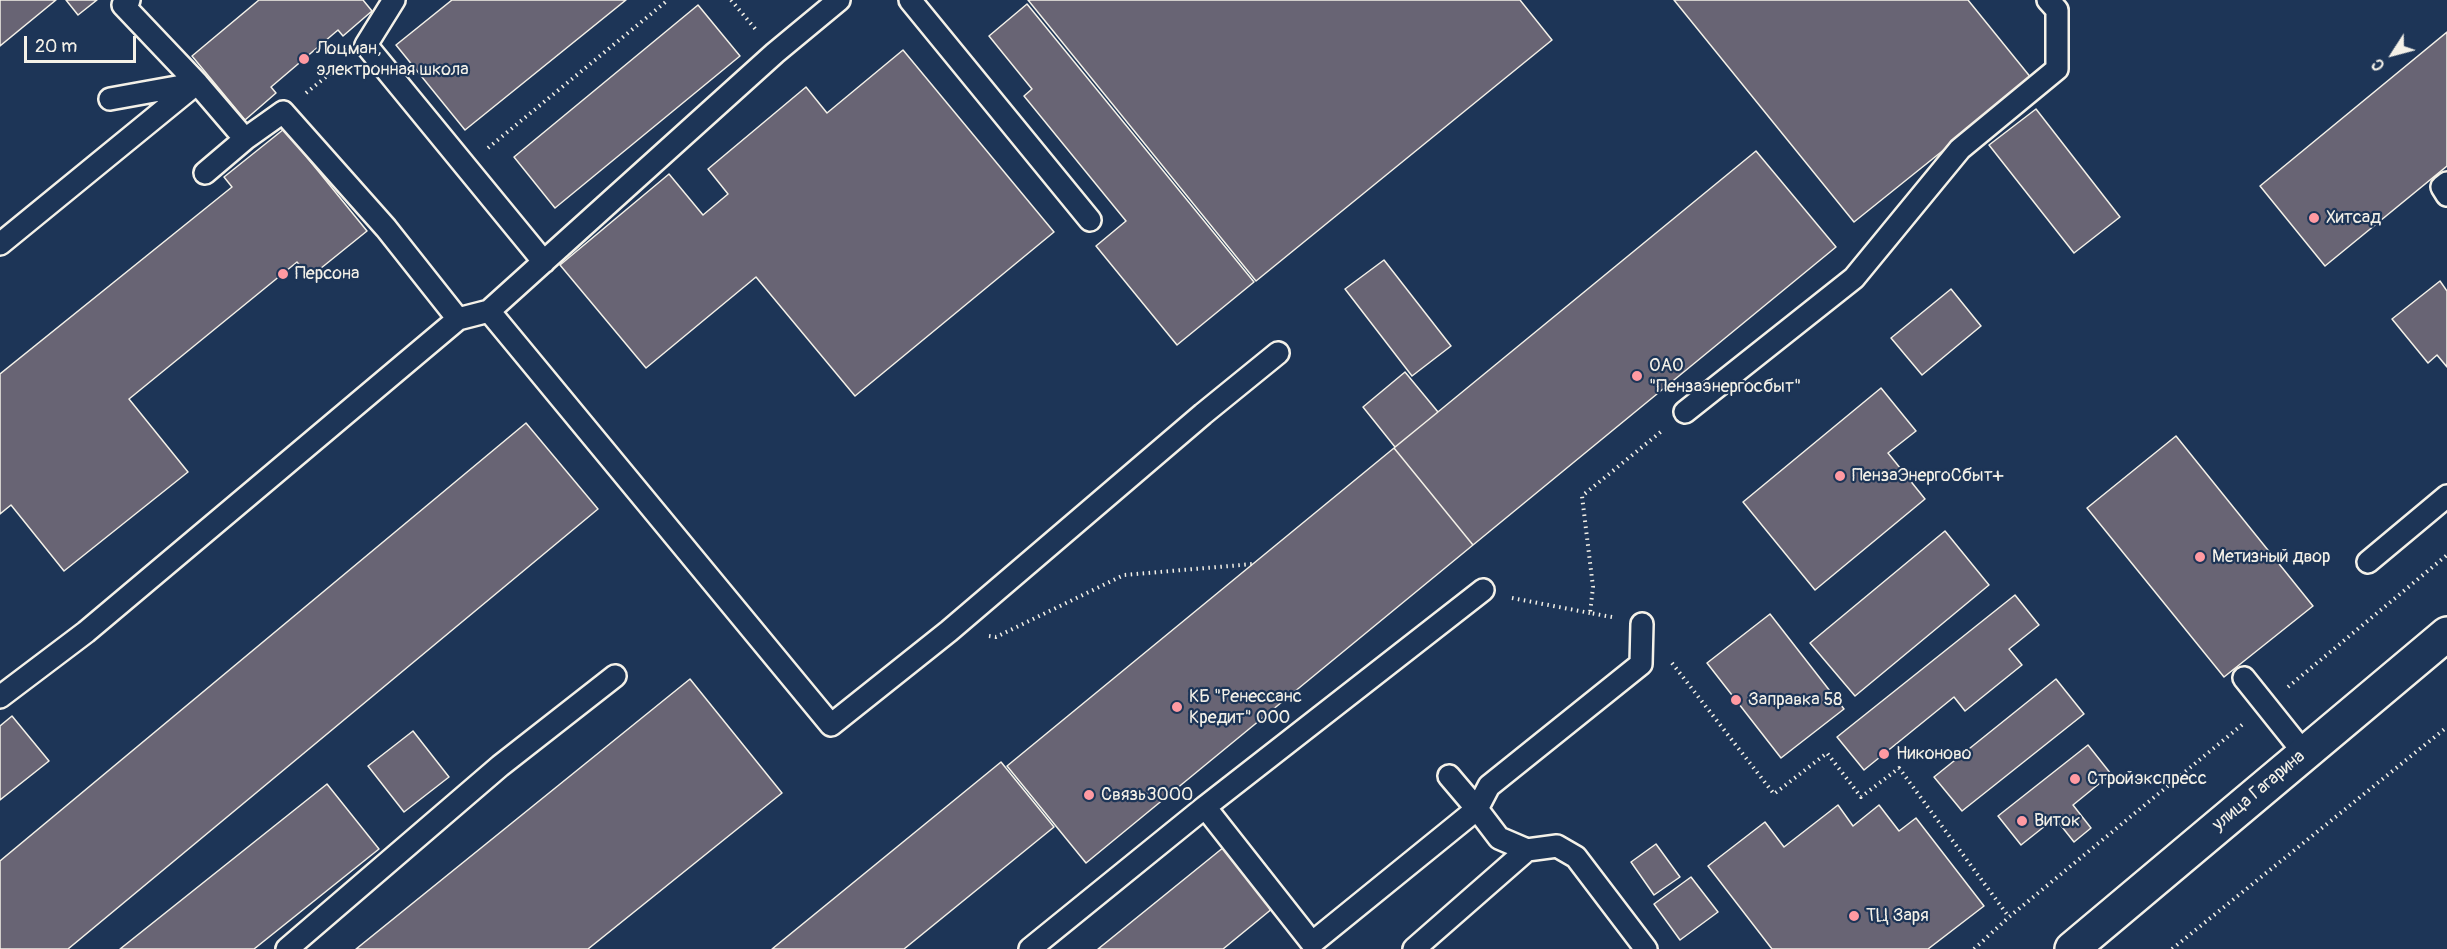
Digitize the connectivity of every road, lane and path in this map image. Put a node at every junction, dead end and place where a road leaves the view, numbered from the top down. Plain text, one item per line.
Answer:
1 (129, 0) edge
2 (394, 0) edge
3 (668, 0) edge
4 (731, 0) edge
5 (839, 0) edge
6 (910, 0) edge
7 (2048, 0) edge
8 (366, 45) junction
9 (775, 52) junction
10 (197, 83) junction
11 (110, 99) dead end
12 (283, 112) junction
13 (245, 139) junction
14 (466, 166) junction
15 (205, 173) dead end
16 (2447, 183) edge
17 (2447, 195) edge
18 (1090, 220) dead end
19 (0, 244) edge
20 (544, 262) junction
21 (489, 311) junction
22 (458, 319) junction
23 (1278, 353) dead end
24 (1685, 412) joint
25 (2447, 496) edge
26 (2447, 555) edge
27 (2368, 562) dead end
28 (1252, 564) dead end
29 (1483, 590) joint
30 (1590, 613) junction
31 (1642, 624) junction
32 (949, 631) junction
33 (2447, 634) edge
34 (615, 676) dead end
35 (2244, 678) dead end
36 (0, 697) edge
37 (2265, 706) junction
38 (2447, 727) edge
39 (2304, 753) junction
40 (1449, 776) dead end
41 (1205, 807) junction
42 (1477, 809) junction
43 (1527, 850) junction
44 (2009, 917) junction
45 (1308, 946) edge
46 (287, 949) edge
47 (1030, 949) edge
48 (1414, 949) edge
49 (1646, 949) edge
50 (1974, 949) edge
51 (2072, 949) edge
52 (2172, 949) edge

1 - 10 lane
2 - 8 lane
3 - 14 path
4 - 9 path
5 - 9 lane
6 - 18 lane
7 - 24 lane
8 - 12 path
8 - 14 lane
9 - 20 lane
10 - 11 lane
10 - 13 lane
10 - 19 lane
12 - 13 lane
12 - 22 lane
13 - 15 lane
14 - 20 lane
16 - 17 lane
20 - 21 lane
21 - 22 lane
21 - 32 lane
22 - 36 lane
23 - 32 lane
24 - 30 path
25 - 27 lane
26 - 37 path
28 - 32 path
29 - 30 path
29 - 41 lane
30 - 31 path
31 - 42 lane
31 - 44 path
33 - 39 main road, улица Гагарина
34 - 46 lane
35 - 37 lane
37 - 39 lane
37 - 44 path
38 - 52 path
39 - 51 main road, улица Гагарина
40 - 42 lane
41 - 45 lane
41 - 47 lane
42 - 43 lane
42 - 45 lane
43 - 48 lane
43 - 49 lane
44 - 50 path

